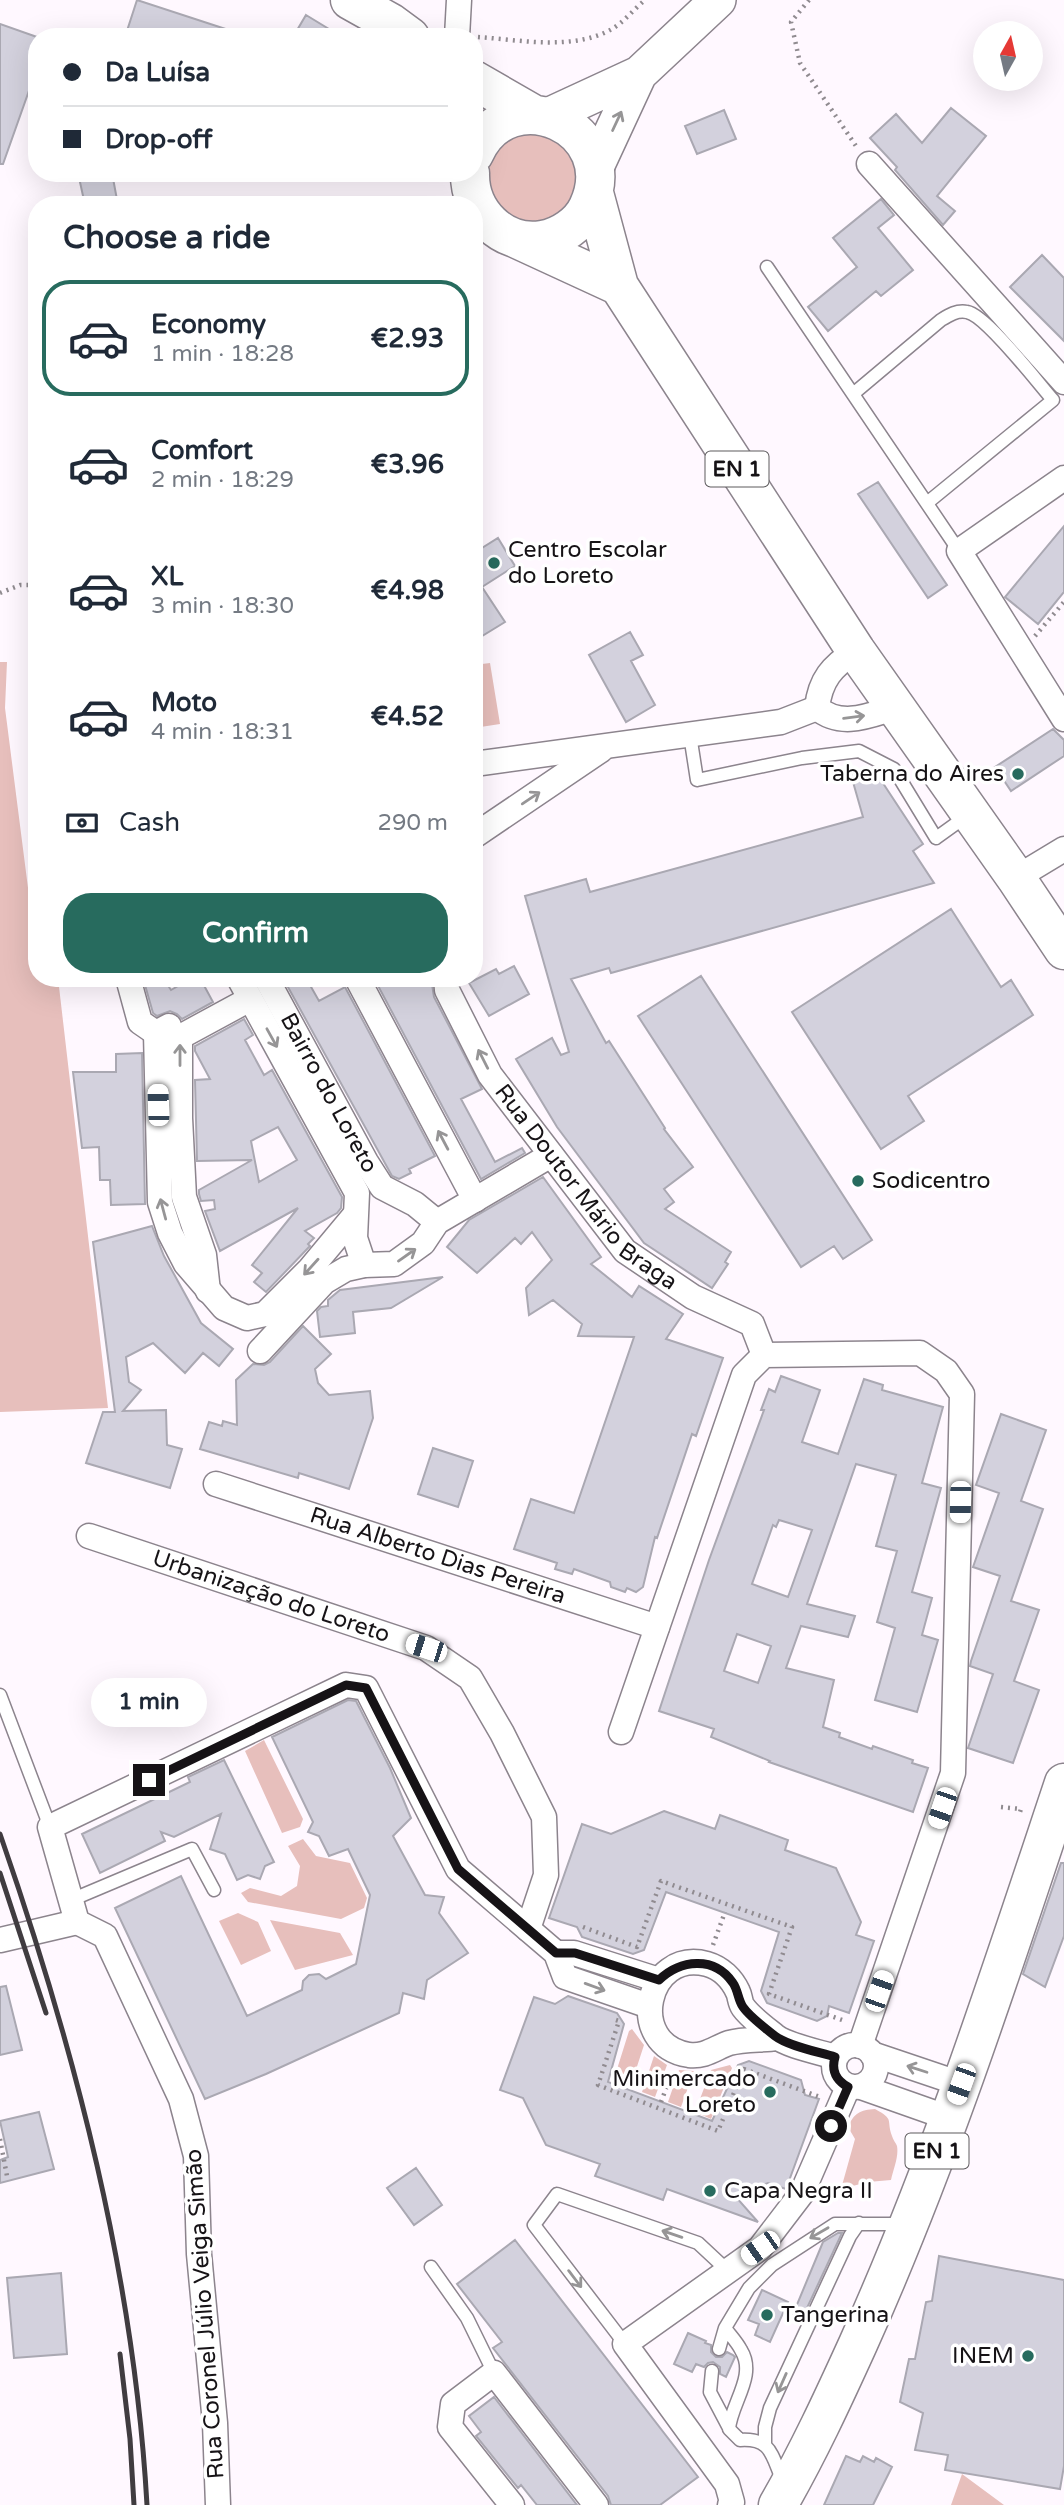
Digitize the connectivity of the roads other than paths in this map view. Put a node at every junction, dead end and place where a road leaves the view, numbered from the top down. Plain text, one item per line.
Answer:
1 (351, 0) edge
2 (459, 0) edge
3 (718, 0) edge
4 (398, 28) edge
5 (457, 28) edge
6 (639, 74) junction
7 (483, 85) edge
8 (540, 115) junction
9 (483, 139) edge
10 (869, 164) road end
11 (595, 181) junction
12 (483, 216) edge
13 (517, 239) junction
14 (767, 267) dead end
15 (620, 286) junction
16 (1064, 382) edge
17 (853, 394) junction
18 (1064, 478) edge
19 (927, 503) junction
20 (959, 551) junction
21 (856, 651) junction
22 (817, 708) junction
23 (894, 708) junction
24 (1064, 719) edge
25 (690, 735) junction
26 (606, 747) junction
27 (483, 763) edge
28 (970, 814) junction
29 (483, 830) edge
30 (1064, 849) edge
31 (1016, 878) junction
32 (1064, 950) edge
33 (130, 987) edge
34 (244, 987) edge
35 (272, 987) edge
36 (362, 987) edge
37 (447, 987) edge
38 (156, 1033) junction
39 (551, 1154) junction
40 (475, 1200) junction
41 (355, 1215) junction
42 (437, 1222) junction
43 (364, 1265) junction
44 (208, 1291) junction
45 (260, 1351) dead end
46 (764, 1355) junction
47 (216, 1484) dead end
48 (89, 1536) dead end
49 (657, 1627) junction
50 (0, 1695) edge
51 (621, 1732) dead end
52 (1064, 1783) edge
53 (50, 1827) junction
54 (214, 1890) dead end
55 (74, 1911) junction
56 (528, 1929) junction
57 (0, 1940) edge
58 (556, 1953) junction
59 (659, 1980) junction
60 (649, 2006) junction
61 (777, 2038) junction
62 (866, 2050) junction
63 (835, 2057) junction
64 (855, 2087) junction
65 (955, 2101) junction
66 (859, 2223) junction
67 (909, 2224) junction
68 (431, 2267) dead end
69 (728, 2271) junction
70 (725, 2328) junction
71 (625, 2344) junction
72 (719, 2349) dead end
73 (712, 2371) dead end
74 (494, 2373) junction
75 (729, 2429) junction
76 (765, 2443) junction
77 (783, 2497) edge
78 (218, 2505) edge
79 (513, 2505) edge
80 (596, 2505) edge
81 (730, 2505) edge

1 - 4 main road
2 - 5 street
3 - 6 main road
6 - 8 main road
11 -> 6 main road
7 - 8 main road, EN 1
8 - 9 main road
8 - 11 main road, EN 1
10 - 16 street
11 - 13 main road
11 - 15 main road, EN 1
12 - 13 main road
13 - 15 main road
14 - 17 lane
15 - 21 main road, EN 1
17 - 19 lane
17 - 19 lane
18 - 20 street
19 - 20 lane
20 - 24 street
21 - 22 street
21 - 23 main road, EN 1
22 -> 23 street
22 - 25 street
23 - 28 main road, EN 1
25 - 26 street
25 - 28 lane
26 - 27 street
29 -> 26 street
28 - 31 main road, EN 1
30 - 31 street
31 - 32 main road, EN 1
33 - 38 street
34 - 38 street
34 -> 41 street, Bairro do Loreto
44 -> 34 street, Bairro do Loreto
35 - 42 street, Bairro do Loreto
40 -> 36 street
39 -> 37 street, Rua Doutor Mário Braga
44 -> 38 street
39 - 40 street
39 - 46 street, Rua Doutor Mário Braga
40 - 42 street
41 - 43 street, Bairro do Loreto
41 -> 44 street
43 -> 42 street
43 - 45 street
46 - 49 street
46 - 62 street
47 - 49 street, Rua Alberto Dias Pereira
48 - 56 street, Urbanização do Loreto
49 - 51 street
50 - 53 lane
52 - 65 main road, EN 1
53 - 55 street
53 - 56 street
54 - 55 lane
55 - 57 street
55 - 78 street, Rua Coronel Júlio Veiga Simão
56 - 58 street
58 - 59 street
58 -> 60 street
59 - 60 street
59 - 61 street
60 - 61 street
61 - 63 street
62 - 63 street
62 - 64 street
65 -> 62 street
63 - 64 street
64 - 65 street
64 - 69 street
65 - 67 main road, EN 1
66 - 67 lane
66 -> 70 lane
66 -> 76 lane
67 - 77 main road, EN 1
68 - 74 lane
69 - 71 street
69 -> 71 lane
70 - 72 lane
70 - 75 lane
71 - 81 street
73 - 75 lane
74 - 79 street
74 - 80 street
75 - 76 lane
76 - 77 lane

